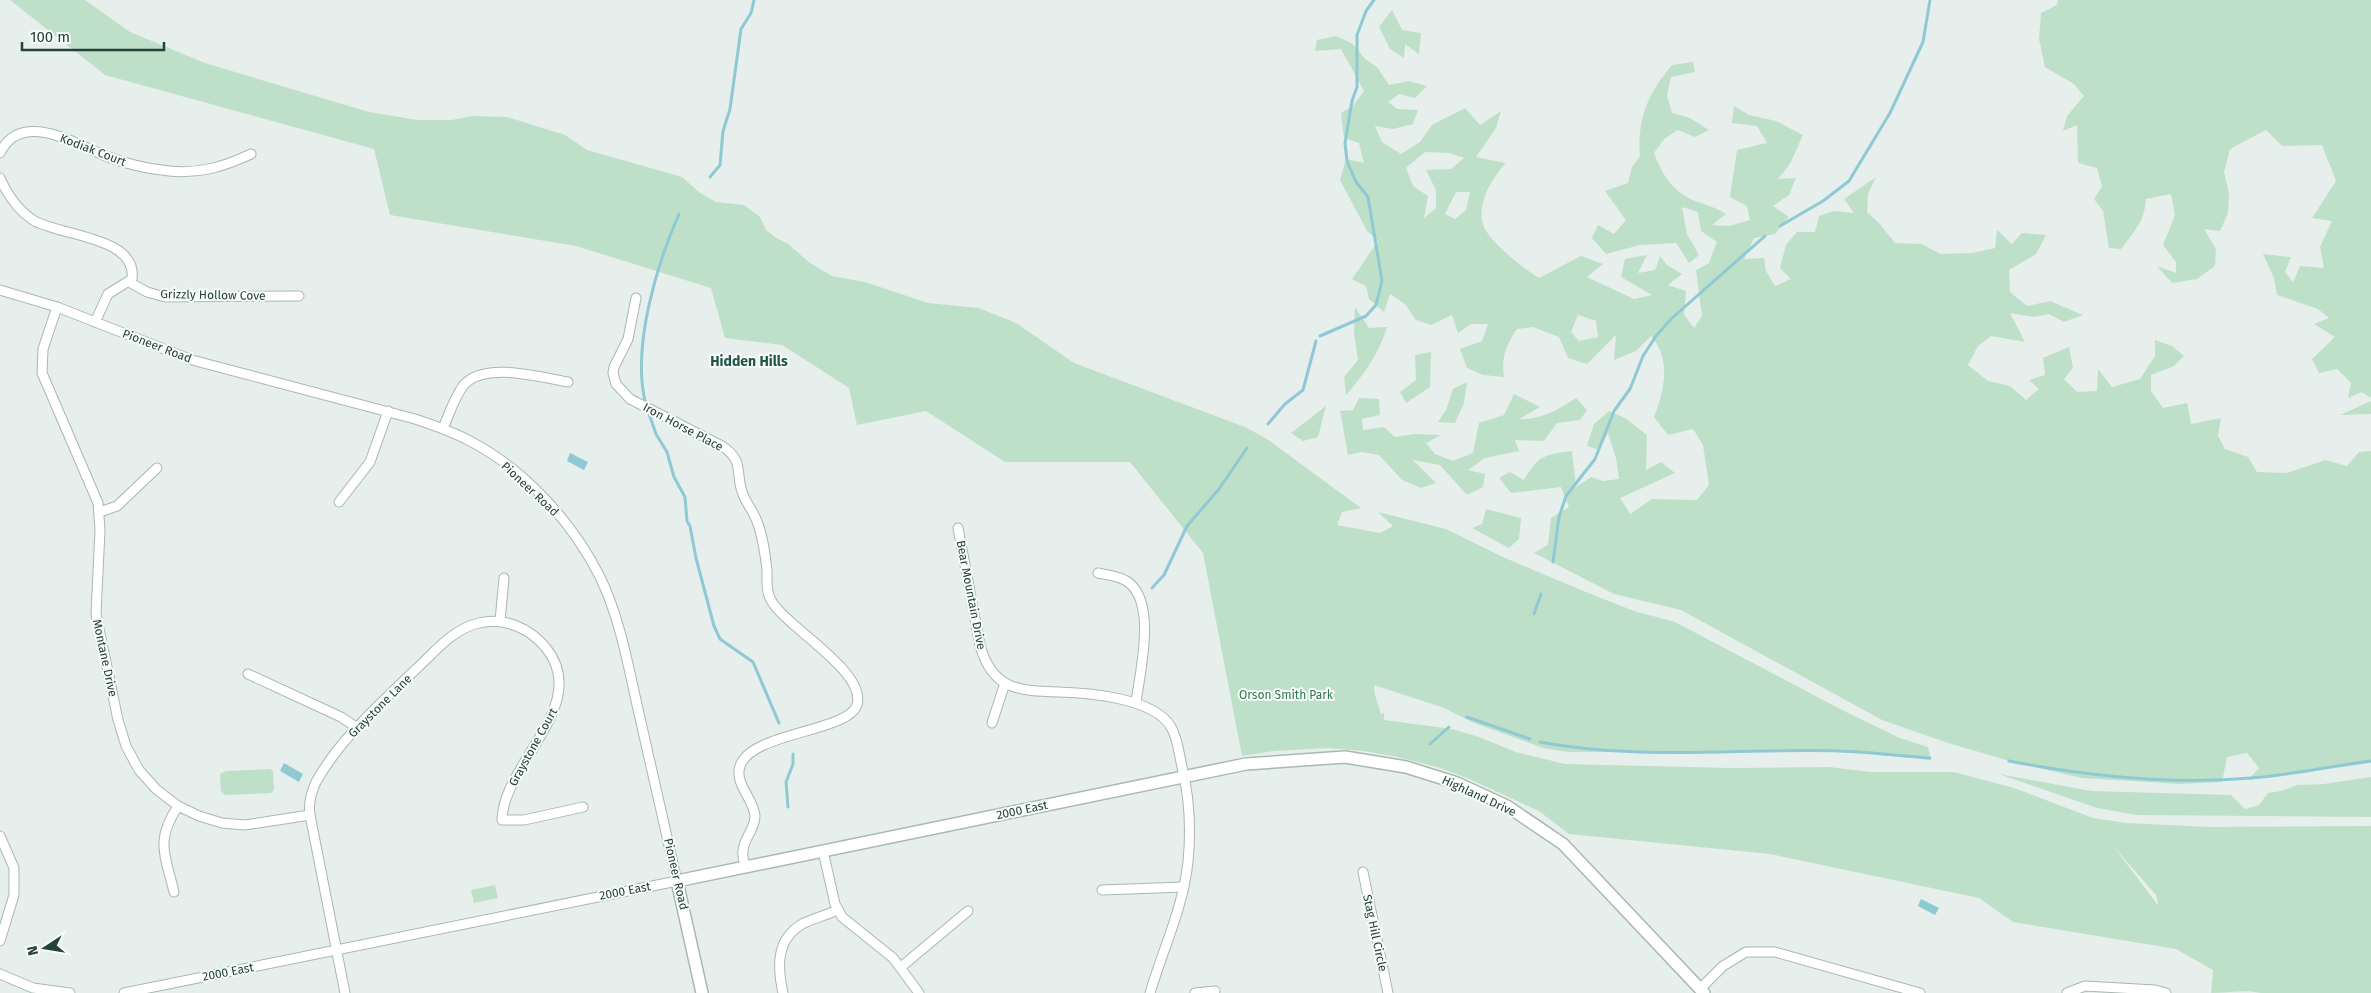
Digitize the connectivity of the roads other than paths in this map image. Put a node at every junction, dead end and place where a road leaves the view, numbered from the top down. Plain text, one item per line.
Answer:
1 (0, 153) edge
2 (251, 154) dead end
3 (0, 178) edge
4 (129, 282) junction
5 (0, 290) edge
6 (299, 296) dead end
7 (636, 298) dead end
8 (57, 307) junction
9 (95, 322) junction
10 (568, 382) dead end
11 (388, 412) junction
12 (443, 428) junction
13 (157, 468) dead end
14 (339, 502) dead end
15 (100, 512) junction
16 (958, 528) dead end
17 (1098, 573) dead end
18 (504, 578) dead end
19 (500, 622) junction
20 (248, 674) dead end
21 (1004, 683) junction
22 (1136, 702) junction
23 (992, 723) dead end
24 (356, 727) junction
25 (1184, 776) junction
26 (178, 806) junction
27 (583, 807) dead end
28 (310, 815) junction
29 (0, 836) edge
30 (823, 851) junction
31 (746, 866) junction
32 (1363, 872) dead end
33 (677, 880) junction
34 (1184, 887) junction
35 (1102, 890) dead end
36 (174, 892) dead end
37 (838, 910) junction
38 (968, 911) dead end
39 (0, 941) edge
40 (338, 950) junction
41 (901, 967) junction
42 (0, 974) edge
43 (1215, 991) dead end
44 (1702, 991) edge
45 (70, 993) edge
46 (124, 993) edge
47 (345, 993) edge
48 (702, 993) edge
49 (783, 993) edge
50 (919, 993) edge
51 (1150, 993) edge
52 (1195, 993) edge
53 (1388, 993) edge
54 (1920, 993) edge
55 (2067, 993) edge
56 (2166, 993) edge

1 - 2 street, Kodiak Court
3 - 4 street
4 - 6 street, Grizzly Hollow Cove
4 - 9 street
5 - 8 street, Pioneer Road
7 - 31 street, Iron Horse Place
8 - 9 street, Pioneer Road
8 - 15 street, Montane Drive
9 - 11 street, Pioneer Road
10 - 12 street
11 - 12 street, Pioneer Road
11 - 14 street
12 - 33 street, Pioneer Road
13 - 15 street
15 - 26 street, Montane Drive
16 - 21 street, Bear Mountain Drive
17 - 22 street
18 - 19 street
19 - 24 street, Graystone Lane
19 - 27 street, Graystone Court
20 - 24 street
21 - 22 street
21 - 23 street
22 - 25 street
24 - 28 street, Graystone Lane
25 - 30 street, 2000 East
25 - 34 street
25 - 44 street, Highland Drive
26 - 28 street, Montane Drive
26 - 36 street
28 - 40 street, Graystone Lane
29 - 39 street
30 - 31 street, 2000 East
30 - 37 street
31 - 33 street, 2000 East
32 - 53 street, Stag Hill Circle
33 - 40 street, 2000 East
33 - 48 street, Pioneer Road
34 - 35 street
34 - 51 street
37 - 41 street
37 - 49 street
38 - 41 street
40 - 46 street, 2000 East
40 - 47 street, Graystone Lane
41 - 50 street
42 - 45 street
43 - 52 street
44 - 54 street
55 - 56 street

